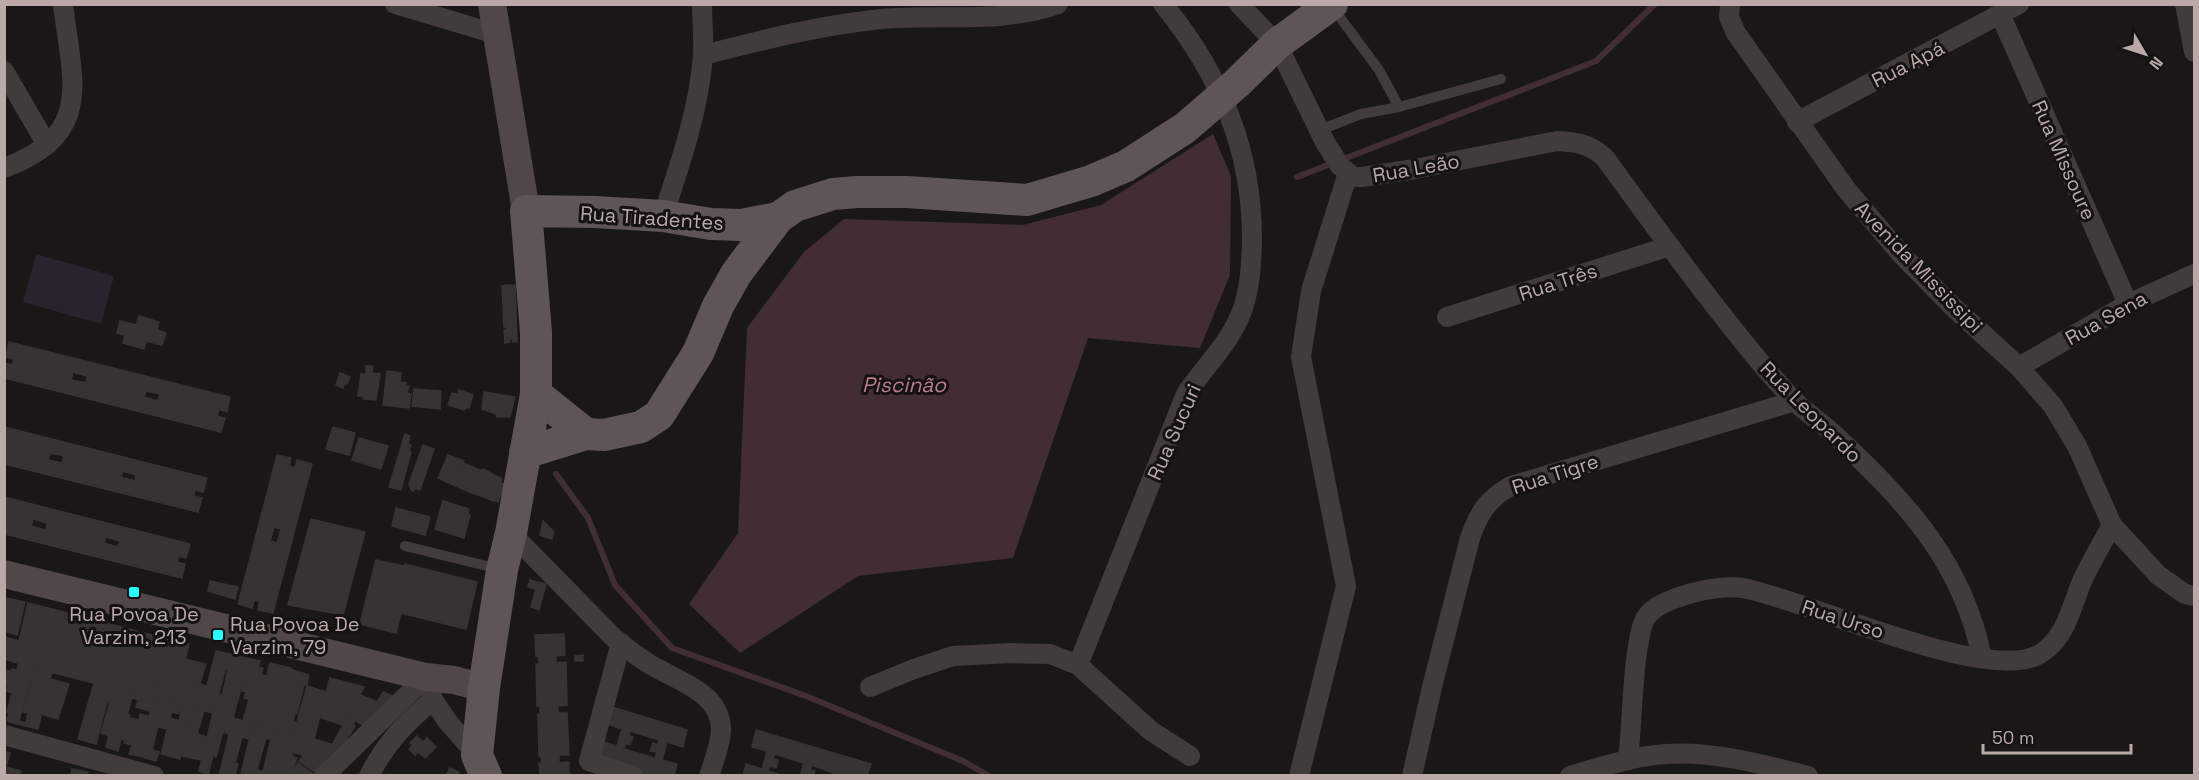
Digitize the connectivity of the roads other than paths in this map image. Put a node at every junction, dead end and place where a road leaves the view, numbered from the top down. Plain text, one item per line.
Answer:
1 (63, 4) edge
2 (395, 4) edge
3 (492, 4) edge
4 (702, 4) edge
5 (1058, 4) edge
6 (1163, 4) edge
7 (1239, 4) edge
8 (1730, 4) edge
9 (2019, 4) edge
10 (2185, 4) edge
11 (1331, 5) edge
12 (2001, 16) junction
13 (499, 35) junction
14 (1271, 50) junction
15 (2194, 52) edge
16 (703, 55) junction
17 (4, 71) edge
18 (1501, 79) dead end
19 (1229, 91) junction
20 (1400, 107) junction
21 (1797, 122) junction
22 (1320, 130) junction
23 (47, 146) junction
24 (1595, 148) joint
25 (4, 168) edge
26 (1347, 173) junction
27 (526, 212) junction
28 (663, 216) junction
29 (778, 218) junction
30 (722, 224) junction
31 (1670, 246) junction
32 (736, 274) junction
33 (2194, 274) edge
34 (2128, 304) junction
35 (1447, 318) dead end
36 (2019, 368) junction
37 (536, 394) junction
38 (1795, 401) junction
39 (586, 435) junction
40 (525, 453) junction
41 (2112, 525) junction
42 (511, 533) junction
43 (405, 546) dead end
44 (502, 570) junction
45 (4, 574) edge
46 (2194, 596) edge
47 (621, 643) junction
48 (1982, 658) junction
49 (1078, 664) junction
50 (870, 687) dead end
51 (430, 688) junction
52 (484, 688) junction
53 (4, 735) edge
54 (1190, 756) dead end
55 (1628, 760) junction
56 (482, 765) edge
57 (154, 776) edge
58 (324, 776) edge
59 (369, 776) edge
60 (633, 776) edge
61 (709, 776) edge
62 (1299, 776) edge
63 (1412, 776) edge
64 (1570, 776) edge
65 (1808, 776) edge

1 - 23 street
2 - 13 street
3 - 13 main road
4 - 16 street
5 - 16 street
6 - 19 street, Rua Sucuri
7 - 14 street, Rua Leão
8 - 21 street, Avenida Mississipi
9 - 12 street, Rua Apá
10 - 15 street
11 - 14 main road
11 - 20 lane
12 - 21 street, Rua Apá
12 - 34 street, Rua Missoure
13 - 27 main road
14 - 19 main road
14 - 22 street, Rua Leão
16 - 28 street
17 - 23 street
18 - 20 lane
19 - 29 main road
19 - 49 street, Rua Sucuri
20 - 22 lane
21 - 36 street, Avenida Mississipi
22 - 26 street, Rua Leão
23 - 25 street
24 - 26 street, Rua Leão
24 - 31 street, Rua Leopardo
26 - 62 street
27 - 28 main road, Rua Tiradentes
27 - 37 main road
28 - 30 main road, Rua Tiradentes
29 - 30 main road, Rua Tiradentes
29 - 32 main road
30 - 32 main road
31 - 35 street, Rua Três
31 - 38 street, Rua Leopardo
32 - 39 main road
33 - 34 street, Rua Sena
34 - 36 street, Rua Sena
36 - 41 street, Avenida Mississipi
37 - 39 main road
37 - 40 main road
38 - 48 street, Rua Leopardo
38 - 63 street, Rua Tigre
39 - 40 main road
40 - 42 main road
41 - 46 street, Avenida Mississipi
41 - 48 street, Rua Urso
42 - 44 main road
42 - 47 street
43 - 44 lane
44 - 52 main road
45 - 51 main road
47 - 60 street
47 - 61 street
48 - 55 street, Rua Urso
49 - 50 street
49 - 54 street
51 - 52 main road
51 - 56 street
51 - 58 street
51 - 59 street
52 - 56 main road
53 - 57 street
55 - 64 street
55 - 65 street

